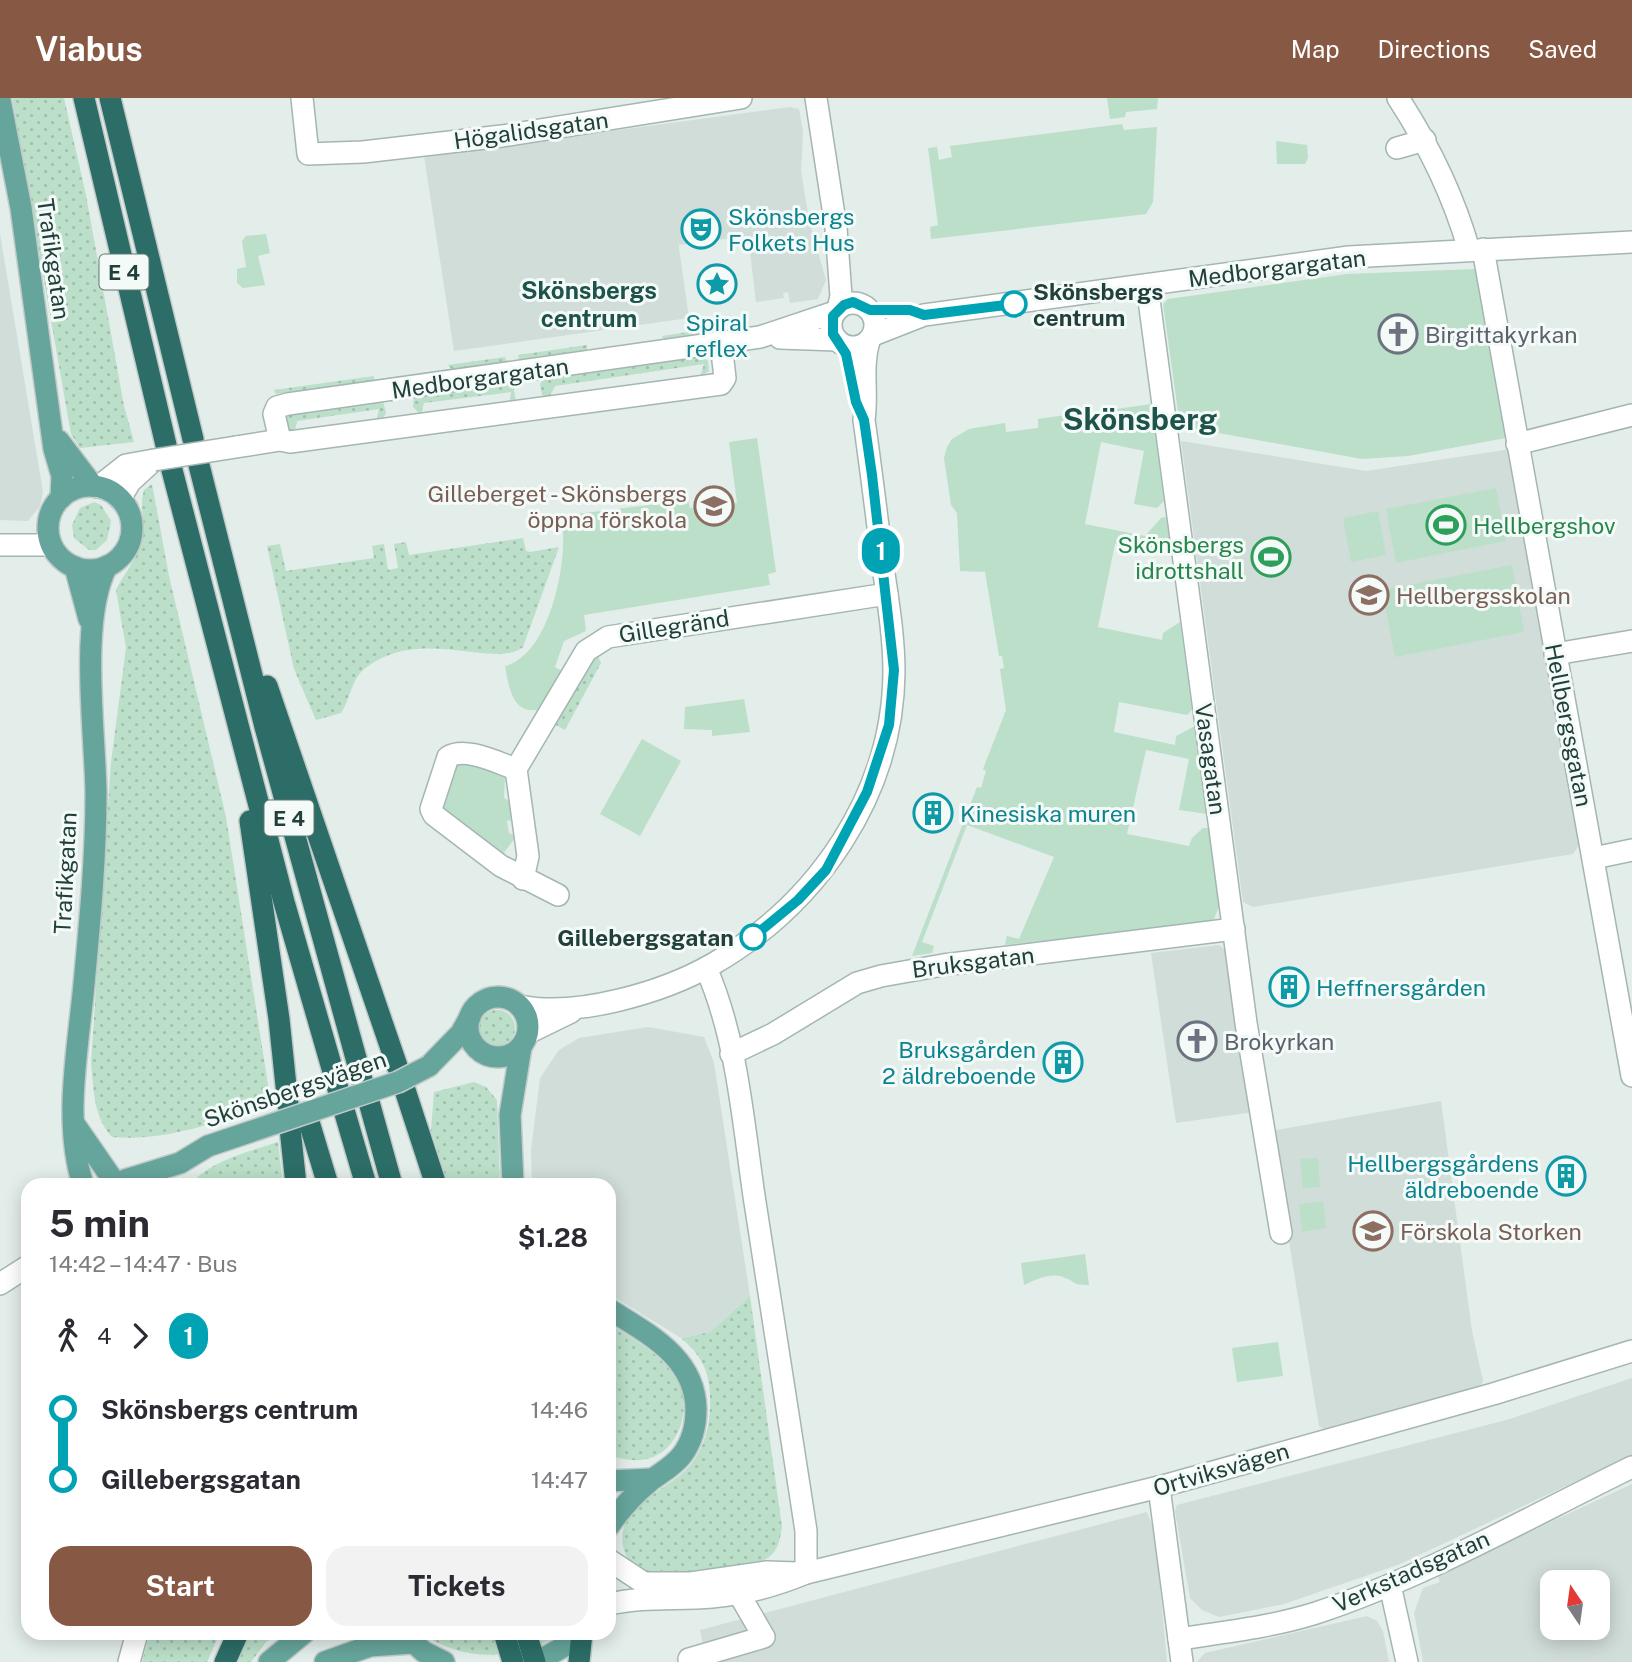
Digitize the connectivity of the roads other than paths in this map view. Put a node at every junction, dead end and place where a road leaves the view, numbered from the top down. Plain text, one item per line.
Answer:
1 (84, 98) edge
2 (110, 98) edge
3 (302, 98) edge
4 (741, 98) edge
5 (816, 98) edge
6 (1398, 98) edge
7 (0, 100) edge
8 (1426, 140) junction
9 (1397, 148) dead end
10 (836, 228) junction
11 (1632, 243) edge
12 (1476, 249) junction
13 (1147, 285) junction
14 (866, 307) junction
15 (837, 311) junction
16 (924, 315) junction
17 (760, 337) junction
18 (871, 338) junction
19 (839, 342) junction
20 (721, 343) junction
21 (1632, 415) edge
22 (864, 420) junction
23 (51, 426) junction
24 (193, 439) dead end
25 (280, 440) junction
26 (1517, 444) junction
27 (164, 458) junction
28 (199, 465) dead end
29 (124, 483) junction
30 (96, 487) junction
31 (61, 498) junction
32 (0, 545) edge
33 (51, 545) junction
34 (220, 555) junction
35 (107, 566) junction
36 (75, 568) junction
37 (887, 594) junction
38 (91, 624) junction
39 (1632, 641) edge
40 (1555, 654) junction
41 (238, 729) junction
42 (516, 769) junction
43 (1632, 850) edge
44 (1594, 858) junction
45 (523, 879) junction
46 (558, 895) dead end
47 (1234, 929) junction
48 (706, 968) junction
49 (520, 1006) junction
50 (583, 1007) junction
51 (470, 1017) junction
52 (524, 1040) junction
53 (1630, 1051) edge
54 (483, 1052) junction
55 (731, 1054) junction
56 (397, 1066) dead end
57 (429, 1066) junction
58 (1632, 1076) edge
59 (362, 1080) dead end
60 (338, 1089) dead end
61 (405, 1090) dead end
62 (296, 1102) dead end
63 (369, 1102) dead end
64 (344, 1110) dead end
65 (510, 1115) junction
66 (75, 1125) junction
67 (180, 1163) junction
68 (81, 1178) edge
69 (120, 1178) edge
70 (132, 1178) edge
71 (169, 1178) edge
72 (296, 1178) edge
73 (325, 1178) edge
74 (364, 1178) edge
75 (390, 1178) edge
76 (434, 1178) edge
77 (513, 1178) edge
78 (1281, 1233) dead end
79 (21, 1271) edge
80 (0, 1284) edge
81 (616, 1314) edge
82 (1632, 1351) edge
83 (1632, 1467) edge
84 (652, 1479) junction
85 (616, 1480) edge
86 (1159, 1487) junction
87 (616, 1517) edge
88 (616, 1565) edge
89 (806, 1573) junction
90 (1390, 1586) junction
91 (739, 1594) junction
92 (616, 1603) edge
93 (1179, 1639) junction
94 (135, 1640) edge
95 (234, 1640) edge
96 (296, 1640) edge
97 (398, 1640) edge
98 (411, 1640) edge
99 (506, 1640) edge
100 (528, 1640) edge
101 (571, 1640) edge
102 (579, 1640) edge
103 (130, 1662) edge
104 (225, 1662) edge
105 (269, 1662) edge
106 (326, 1662) edge
107 (444, 1662) edge
108 (513, 1662) edge
109 (536, 1662) edge
110 (579, 1662) edge
111 (690, 1662) edge
112 (1182, 1662) edge
113 (1406, 1662) edge

1 - 27 highway, E 4
2 - 24 highway, E 4
3 - 4 street, Högalidsgatan
5 - 10 street
6 - 8 street, Hellbergsgatan
7 - 23 main road, Trafikgatan
8 - 9 street
8 - 12 street, Hellbergsgatan
10 - 14 street
10 - 15 street
11 - 12 street, Medborgargatan
12 - 13 street, Medborgargatan
12 - 26 street, Hellbergsgatan
13 - 16 street, Medborgargatan
13 - 47 street, Vasagatan
14 - 15 street
14 - 16 street, Medborgargatan
14 - 18 street
15 - 17 street, Medborgargatan
15 - 19 street
16 - 18 street, Medborgargatan
17 - 19 street, Medborgargatan
17 - 20 street, Medborgargatan
18 - 19 street
18 - 22 street
19 - 22 street
20 - 25 street, Medborgargatan
20 - 25 street
21 - 26 street
22 - 37 street
23 - 30 main road, Trafikgatan
23 - 31 main road, Trafikgatan
25 - 27 street, bridge
26 - 40 street, Hellbergsgatan
27 - 29 street
27 - 41 highway, E 4
28 - 34 highway, E 4
29 - 30 main road
29 - 35 main road
30 - 31 main road
31 - 33 main road
32 - 33 street
33 - 36 main road
34 - 56 highway, E 4
34 - 59 highway, E 4
35 - 36 main road
35 - 38 main road, Trafikgatan
36 - 38 main road, Trafikgatan
37 - 42 street, Gillegränd
37 - 48 street
38 - 66 main road, Trafikgatan
39 - 40 street
40 - 44 street, Hellbergsgatan
41 - 60 highway, E 4
41 - 62 highway, E 4
42 - 45 street
42 - 45 street
43 - 44 street
44 - 53 street, Hellbergsgatan
45 - 46 street
47 - 55 street, Bruksgatan
47 - 78 street, Vasagatan
48 - 50 street
48 - 55 street
49 - 50 street
49 - 51 main road
49 - 52 main road
50 - 52 street
51 - 54 main road
51 - 57 main road, Skönsbergsvägen
52 - 54 main road
52 - 65 main road
53 - 58 street, Hellbergsgatan
54 - 57 main road, Skönsbergsvägen
54 - 65 main road
55 - 89 street
57 - 67 main road, Skönsbergsvägen, bridge
61 - 76 highway
63 - 75 highway
64 - 74 highway
65 - 77 main road
66 - 68 main road, Trafikgatan
66 - 69 main road
67 - 70 main road, Skönsbergsvägen
67 - 71 main road, Skönsbergsvägen
72 - 73 highway
79 - 80 street
81 - 84 main road
82 - 86 street, Ortviksvägen
83 - 90 street, Verkstadsgatan
84 - 85 main road
84 - 87 main road
86 - 89 street, Ortviksvägen
86 - 93 street
88 - 89 street, Ortviksvägen
89 - 91 street, Ortviksvägen
90 - 93 street, Verkstadsgatan
90 - 113 street
91 - 92 street, Ortviksvägen
91 - 111 street
93 - 112 street
94 - 103 street
95 - 104 highway
96 - 105 main road
97 - 106 main road
98 - 107 main road
99 - 108 highway
100 - 109 highway
101 - 109 main road
102 - 110 highway

